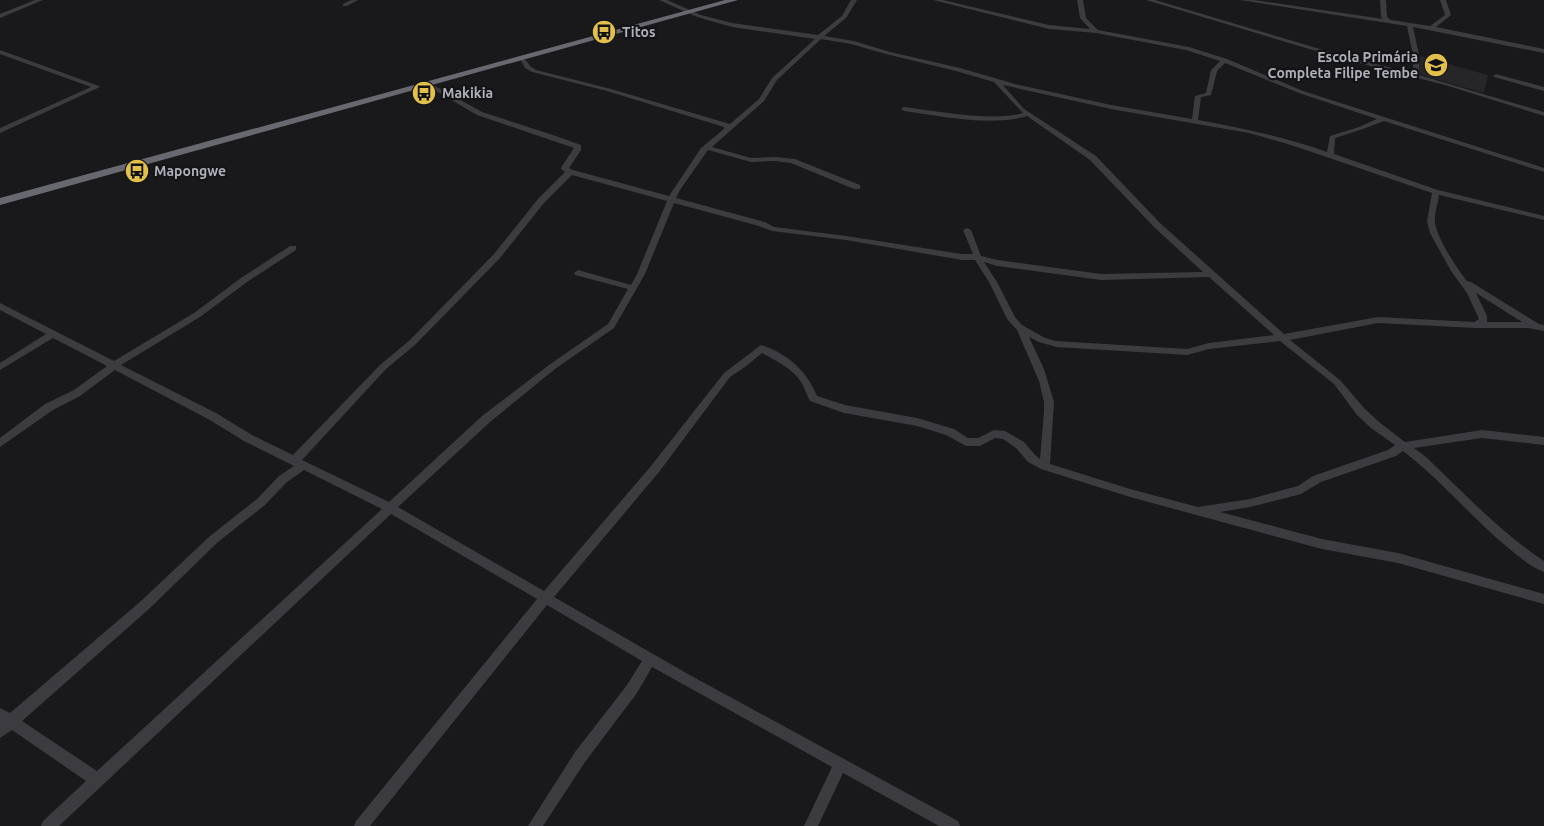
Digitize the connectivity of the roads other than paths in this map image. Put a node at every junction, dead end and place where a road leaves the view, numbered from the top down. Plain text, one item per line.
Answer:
1 (40, 0) edge
2 (355, 0) edge
3 (662, 0) edge
4 (734, 0) edge
5 (854, 0) edge
6 (936, 0) edge
7 (1080, 0) edge
8 (1148, 0) edge
9 (1243, 0) edge
10 (1383, 0) edge
11 (1443, 0) edge
12 (345, 5) dead end
13 (1307, 6) edge
14 (0, 8) edge
15 (10, 12) junction
16 (690, 12) junction
17 (0, 16) edge
18 (1389, 22) junction
19 (1410, 25) junction
20 (1435, 28) junction
21 (1096, 31) junction
22 (820, 38) junction
23 (1544, 51) edge
24 (0, 52) edge
25 (1225, 60) junction
26 (524, 61) dead end
27 (1416, 76) junction
28 (1496, 76) dead end
29 (997, 82) junction
30 (433, 87) dead end
31 (1544, 89) edge
32 (904, 110) dead end
33 (1028, 114) junction
34 (1544, 114) edge
35 (1384, 118) junction
36 (1195, 120) junction
37 (727, 130) junction
38 (0, 131) edge
39 (706, 148) junction
40 (1330, 155) junction
41 (1544, 170) edge
42 (570, 172) junction
43 (857, 187) dead end
44 (1436, 192) junction
45 (672, 199) junction
46 (0, 202) edge
47 (1544, 218) edge
48 (967, 230) dead end
49 (293, 248) dead end
50 (977, 257) junction
51 (578, 273) dead end
52 (1211, 274) junction
53 (1462, 281) junction
54 (633, 288) junction
55 (0, 306) edge
56 (1476, 324) junction
57 (1019, 327) junction
58 (1541, 328) edge
59 (54, 333) junction
60 (1281, 337) junction
61 (114, 364) junction
62 (0, 367) edge
63 (1544, 441) edge
64 (0, 443) edge
65 (1402, 446) junction
66 (299, 463) junction
67 (1045, 466) junction
68 (390, 508) junction
69 (1197, 512) junction
70 (1542, 567) edge
71 (546, 597) junction
72 (1544, 599) edge
73 (650, 659) junction
74 (6, 718) edge
75 (0, 731) edge
76 (840, 765) junction
77 (97, 780) junction
78 (48, 826) edge
79 (361, 826) edge
80 (535, 826) edge
81 (811, 826) edge
82 (953, 826) edge

1 - 15 street
2 - 12 street
3 - 16 street
4 - 16 highway
5 - 22 street
6 - 21 street
7 - 21 street
8 - 27 street
9 - 13 street
10 - 18 street
11 - 20 street
13 - 18 street
14 - 15 street
15 - 17 street
16 - 22 street
16 - 46 highway
18 - 19 street
19 - 20 street
19 - 27 street
20 - 23 street
21 - 25 street
22 - 29 street
22 - 37 street
24 - 38 street
25 - 35 street
25 - 36 street
26 - 37 street
27 - 34 street
28 - 31 street
29 - 33 street
29 - 36 street
30 - 42 street
32 - 33 street
33 - 52 street
35 - 40 street
35 - 41 street
36 - 40 street
37 - 39 street
39 - 43 street
39 - 45 street
40 - 44 street
42 - 45 street
42 - 66 street
44 - 47 street
44 - 53 street
45 - 50 street
45 - 54 street
48 - 50 street
49 - 61 street
50 - 52 street
50 - 57 street
51 - 54 street
52 - 60 street
53 - 56 street
53 - 58 street
54 - 68 street
55 - 59 street
56 - 58 street
56 - 60 street
57 - 60 street
57 - 67 street
59 - 61 street
59 - 62 street
60 - 65 street
61 - 64 street
61 - 66 street
63 - 65 street
65 - 69 street
65 - 70 street
66 - 68 street
66 - 74 street
67 - 69 street
67 - 71 street
68 - 71 street
68 - 77 street
69 - 72 street
71 - 73 street
71 - 79 street
73 - 76 street
73 - 80 street
74 - 75 street
74 - 77 street
76 - 81 street
76 - 82 street
77 - 78 street

